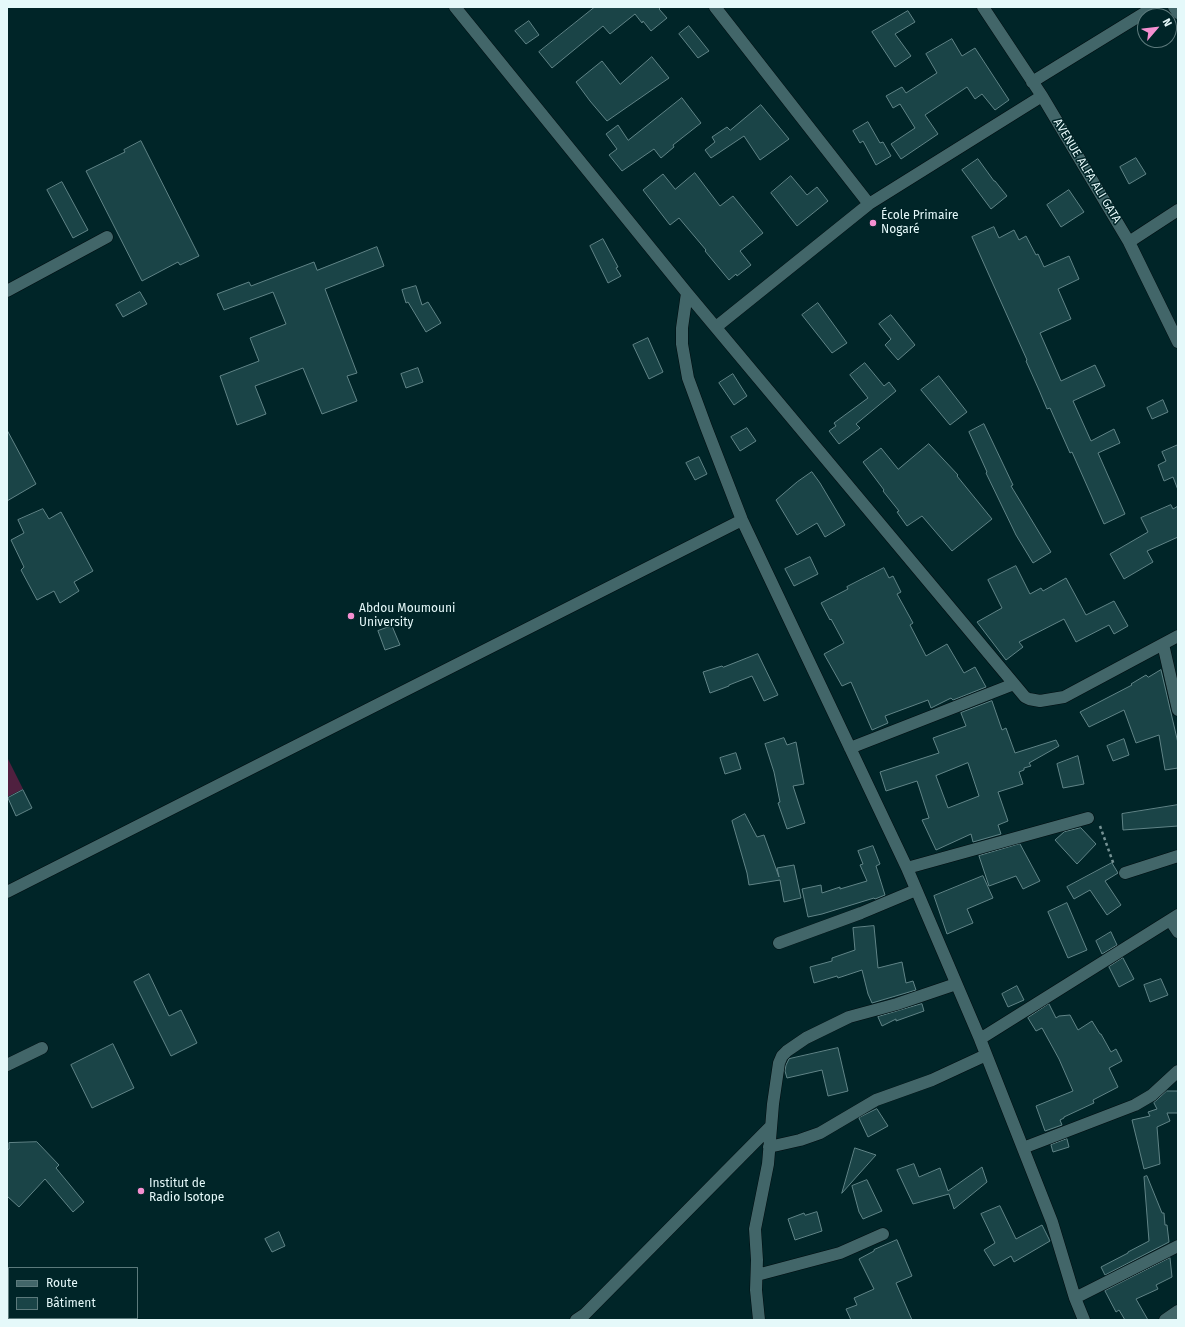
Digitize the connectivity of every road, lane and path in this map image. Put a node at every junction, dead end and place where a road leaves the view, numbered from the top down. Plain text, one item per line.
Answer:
1 (455, 7) edge
2 (715, 7) edge
3 (983, 7) edge
4 (1154, 7) edge
5 (1174, 7) edge
6 (1178, 13) edge
7 (1032, 82) junction
8 (1042, 96) junction
9 (868, 204) junction
10 (1178, 210) edge
11 (107, 237) dead end
12 (1129, 242) junction
13 (7, 291) edge
14 (687, 293) junction
15 (716, 327) junction
16 (1178, 342) edge
17 (742, 520) junction
18 (1178, 636) edge
19 (1163, 644) junction
20 (1014, 684) junction
21 (1178, 710) edge
22 (850, 748) junction
23 (1088, 818) joint
24 (1178, 856) edge
25 (907, 868) junction
26 (1124, 873) joint
27 (916, 890) junction
28 (7, 892) edge
29 (1174, 918) edge
30 (1178, 932) edge
31 (779, 943) dead end
32 (956, 984) junction
33 (980, 1039) junction
34 (42, 1048) dead end
35 (986, 1055) junction
36 (7, 1066) edge
37 (1178, 1071) edge
38 (771, 1126) junction
39 (769, 1147) junction
40 (1023, 1148) junction
41 (883, 1234) dead end
42 (1178, 1246) edge
43 (757, 1275) junction
44 (1075, 1298) junction
45 (1178, 1311) edge
46 (576, 1320) edge
47 (758, 1320) edge
48 (1084, 1320) edge
49 (1164, 1320) edge

1 - 14 street
2 - 9 street
3 - 7 street, AVENUE ALFA ALI GATA
4 - 7 street
5 - 6 street
7 - 8 street, AVENUE ALFA ALI GATA
8 - 9 street
8 - 12 street, AVENUE ALFA ALI GATA
9 - 15 street
10 - 12 street
11 - 13 street
12 - 16 street, AVENUE ALFA ALI GATA
14 - 15 street
14 - 17 street
15 - 20 street
17 - 22 street
17 - 28 street
18 - 19 street
19 - 20 street
19 - 21 street
20 - 22 street
22 - 25 street
23 - 25 street
23 - 26 path
24 - 26 street
25 - 27 street
27 - 31 street
27 - 32 street
29 - 30 street
29 - 33 street
32 - 33 street
32 - 38 street
33 - 35 street
34 - 36 street
35 - 39 street
35 - 40 street
37 - 40 street
38 - 39 street
38 - 46 street
39 - 43 street
40 - 44 street
41 - 43 street
42 - 44 street
43 - 47 street
44 - 48 street
45 - 49 street

